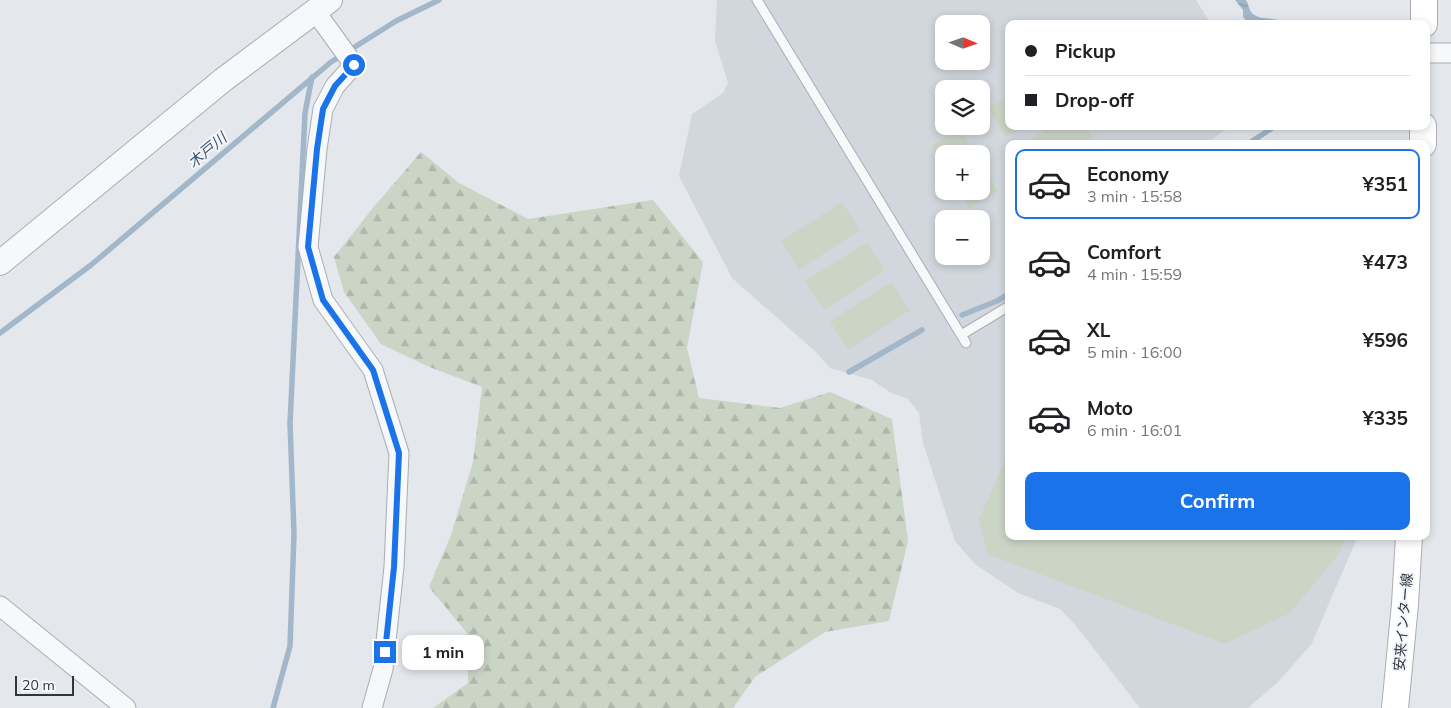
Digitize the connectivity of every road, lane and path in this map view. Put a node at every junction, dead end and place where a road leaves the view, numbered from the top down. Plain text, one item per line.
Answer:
1 (757, 0) edge
2 (1424, 0) edge
3 (323, 5) edge
4 (1424, 20) edge
5 (1430, 53) edge
6 (1451, 53) edge
7 (0, 263) edge
8 (1005, 309) edge
9 (1409, 540) edge
10 (0, 606) edge
11 (126, 708) edge
12 (372, 708) edge
13 (1395, 708) edge

1 - 8 lane
2 - 4 main road
3 - 7 street
3 - 12 street
5 - 6 street
9 - 13 main road, 安来インター線
10 - 11 street

